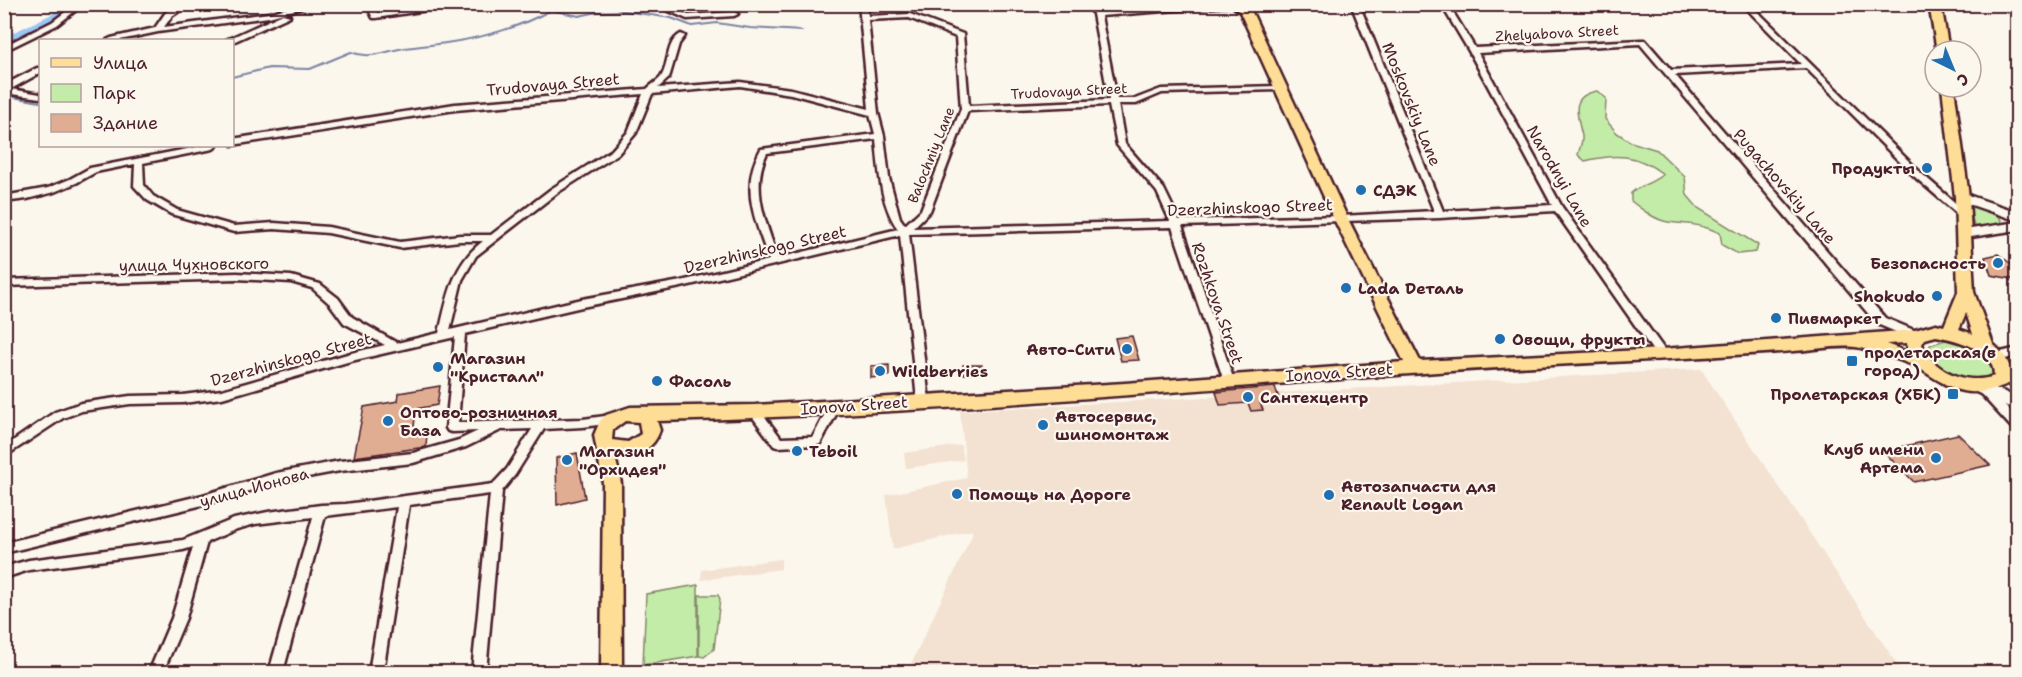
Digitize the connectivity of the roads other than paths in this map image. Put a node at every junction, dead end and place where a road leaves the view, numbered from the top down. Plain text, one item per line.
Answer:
1 (81, 4) edge
2 (186, 4) edge
3 (369, 4) edge
4 (463, 4) edge
5 (656, 4) edge
6 (863, 4) edge
7 (1093, 4) edge
8 (1228, 4) edge
9 (1355, 4) edge
10 (1444, 4) edge
11 (1745, 4) edge
12 (1935, 4) edge
13 (314, 5) edge
14 (1243, 6) edge
15 (734, 14) dead end
16 (1097, 14) junction
17 (866, 18) junction
18 (158, 30) junction
19 (681, 36) dead end
20 (116, 39) edge
21 (232, 39) edge
22 (1941, 39) edge
23 (1641, 42) joint
24 (4, 49) edge
25 (1473, 51) junction
26 (1808, 66) junction
27 (39, 71) edge
28 (1668, 72) junction
29 (1280, 88) junction
30 (4, 90) edge
31 (648, 92) junction
32 (39, 96) edge
33 (1950, 99) edge
34 (1113, 102) junction
35 (965, 109) junction
36 (874, 113) junction
37 (880, 136) junction
38 (234, 142) edge
39 (208, 147) edge
40 (139, 160) junction
41 (1962, 197) junction
42 (4, 199) edge
43 (1558, 208) junction
44 (1963, 214) junction
45 (1440, 215) junction
46 (2018, 217) edge
47 (1341, 219) junction
48 (1176, 224) junction
49 (2018, 226) edge
50 (904, 231) junction
51 (1964, 234) junction
52 (494, 238) junction
53 (775, 262) junction
54 (4, 283) edge
55 (1966, 292) junction
56 (1950, 332) junction
57 (460, 334) junction
58 (444, 336) junction
59 (1917, 336) junction
60 (1852, 339) junction
61 (396, 347) junction
62 (1991, 352) junction
63 (2018, 352) edge
64 (1662, 355) junction
65 (1923, 363) junction
66 (1415, 366) junction
67 (2011, 378) edge
68 (1229, 381) junction
69 (1982, 388) junction
70 (923, 400) junction
71 (2018, 405) edge
72 (834, 407) junction
73 (755, 412) junction
74 (718, 414) junction
75 (642, 415) junction
76 (542, 423) junction
77 (583, 423) junction
78 (502, 425) junction
79 (2018, 427) edge
80 (607, 431) junction
81 (642, 443) junction
82 (4, 453) edge
83 (611, 477) junction
84 (496, 489) junction
85 (404, 501) junction
86 (321, 510) junction
87 (201, 540) junction
88 (4, 548) edge
89 (4, 573) edge
90 (156, 672) edge
91 (276, 672) edge
92 (376, 672) edge
93 (479, 672) edge
94 (611, 672) edge

1 - 24 street
2 - 18 street
3 - 4 street
5 - 15 street
6 - 17 street
7 - 16 street, Rozhkova Street
8 - 16 street
9 - 45 street, Moskovskiy Lane
10 - 25 street, Narodnyi Lane
11 - 26 street
12 - 22 main road
13 - 18 street
13 - 21 street
14 - 29 main road
16 - 34 street, Rozhkova Street
17 - 35 street, Balochniy Lane
17 - 36 street
18 - 20 street
19 - 31 street
23 - 25 street, Zhelyabova Street
23 - 28 street, Pugachovskiy Lane
25 - 43 street, Narodnyi Lane
26 - 28 street
26 - 44 street
27 - 30 street
28 - 59 street, Pugachovskiy Lane
29 - 34 street, Trudovaya Street
29 - 47 main road
30 - 32 street
31 - 36 street, Trudovaya Street
31 - 38 street, Trudovaya Street
31 - 52 street
33 - 41 main road
34 - 35 street, Trudovaya Street
34 - 48 street, Rozhkova Street
35 - 50 street, Balochniy Lane
36 - 37 street
37 - 50 street
37 - 53 street
39 - 40 street
40 - 42 street
40 - 52 street
41 - 44 main road
41 - 46 main road
43 - 45 street, Dzerzhinskogo Street
43 - 64 street, Narodnyi Lane
44 - 51 main road
45 - 47 street, Dzerzhinskogo Street
47 - 48 street, Dzerzhinskogo Street
47 - 66 main road
48 - 50 street, Dzerzhinskogo Street
48 - 68 street, Rozhkova Street
49 - 51 main road
50 - 53 street, Dzerzhinskogo Street
50 - 70 street
51 - 55 main road
52 - 58 street
53 - 57 street, Dzerzhinskogo Street
54 - 61 street, улица Чухновского
55 - 56 main road
55 - 62 main road
56 - 59 main road
56 - 62 main road
57 - 58 street, Dzerzhinskogo Street
57 - 78 street, улица Ионова
58 - 61 street, Dzerzhinskogo Street
59 - 60 main road
59 - 65 main road
60 - 64 main road, Ionova Street
60 - 65 main road
61 - 82 street, Dzerzhinskogo Street
62 - 63 street
62 - 67 main road
64 - 66 main road, Ionova Street
65 - 69 main road
66 - 68 main road, Ionova Street
67 - 69 main road
68 - 70 main road, Ionova Street
69 - 71 main road
69 - 79 street
70 - 72 main road, Ionova Street
72 - 73 main road, Ionova Street
72 - 73 street
73 - 74 main road, Ionova Street
74 - 75 main road
74 - 81 main road
75 - 80 main road
75 - 81 main road
76 - 77 street, улица Ионова
76 - 78 street, улица Ионова
76 - 84 street
77 - 80 street
77 - 80 street
78 - 88 street, улица Ионова
80 - 81 main road
80 - 83 main road
81 - 83 main road
83 - 94 main road
84 - 85 street
84 - 93 street
85 - 86 street
85 - 92 street
86 - 87 street
86 - 91 street
87 - 89 street
87 - 90 street

